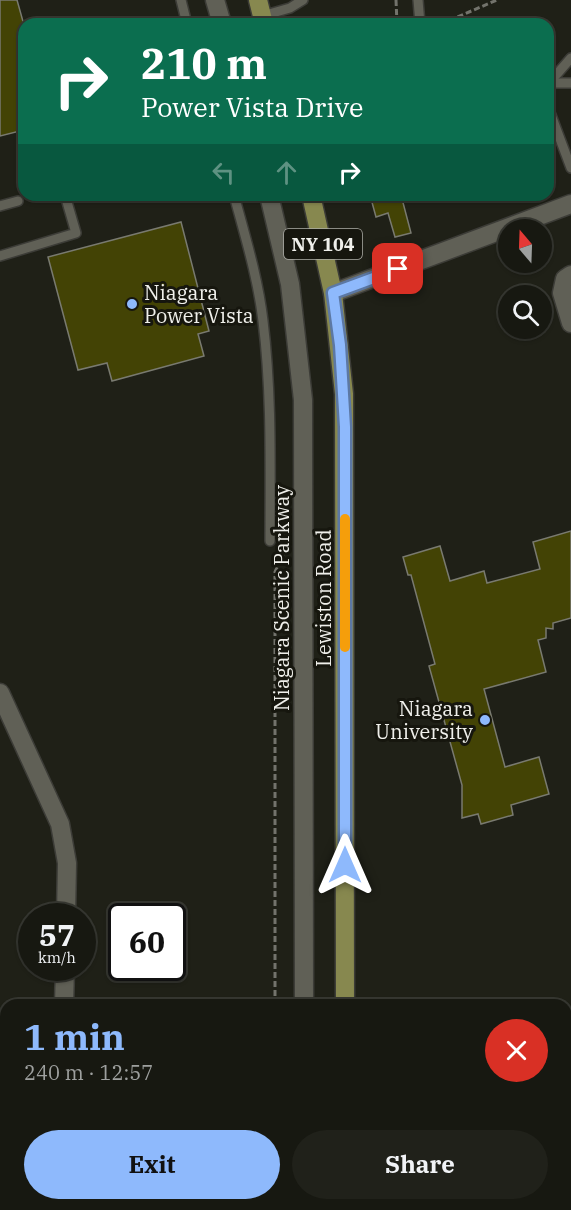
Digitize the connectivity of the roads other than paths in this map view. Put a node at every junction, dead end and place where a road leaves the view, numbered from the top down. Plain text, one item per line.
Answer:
1 (181, 0) edge
2 (215, 0) edge
3 (303, 0) edge
4 (418, 0) edge
5 (261, 13) edge
6 (186, 18) edge
7 (220, 18) edge
8 (420, 18) edge
9 (571, 58) edge
10 (554, 76) edge
11 (554, 82) edge
12 (571, 83) edge
13 (554, 123) edge
14 (571, 168) edge
15 (18, 201) dead end
16 (67, 201) edge
17 (236, 201) edge
18 (270, 201) edge
19 (312, 201) edge
20 (571, 204) edge
21 (0, 206) edge
22 (0, 256) edge
23 (571, 274) edge
24 (333, 293) junction
25 (571, 323) edge
26 (270, 541) dead end
27 (0, 693) edge
28 (66, 903) edge
29 (65, 981) edge
30 (64, 999) edge
31 (304, 999) edge
32 (345, 999) edge

1 - 6 lane
2 - 7 main road
3 - 5 lane
4 - 8 lane
9 - 10 lane
11 - 12 lane
13 - 14 lane
15 - 21 lane
16 - 22 lane
17 - 26 lane
18 - 31 main road, Niagara Scenic Parkway
19 - 24 main road, Lewiston Road / NY 104
20 - 24 main road
23 - 25 main road
24 - 32 main road, Lewiston Road / NY 104
27 - 28 main road
29 - 30 main road

